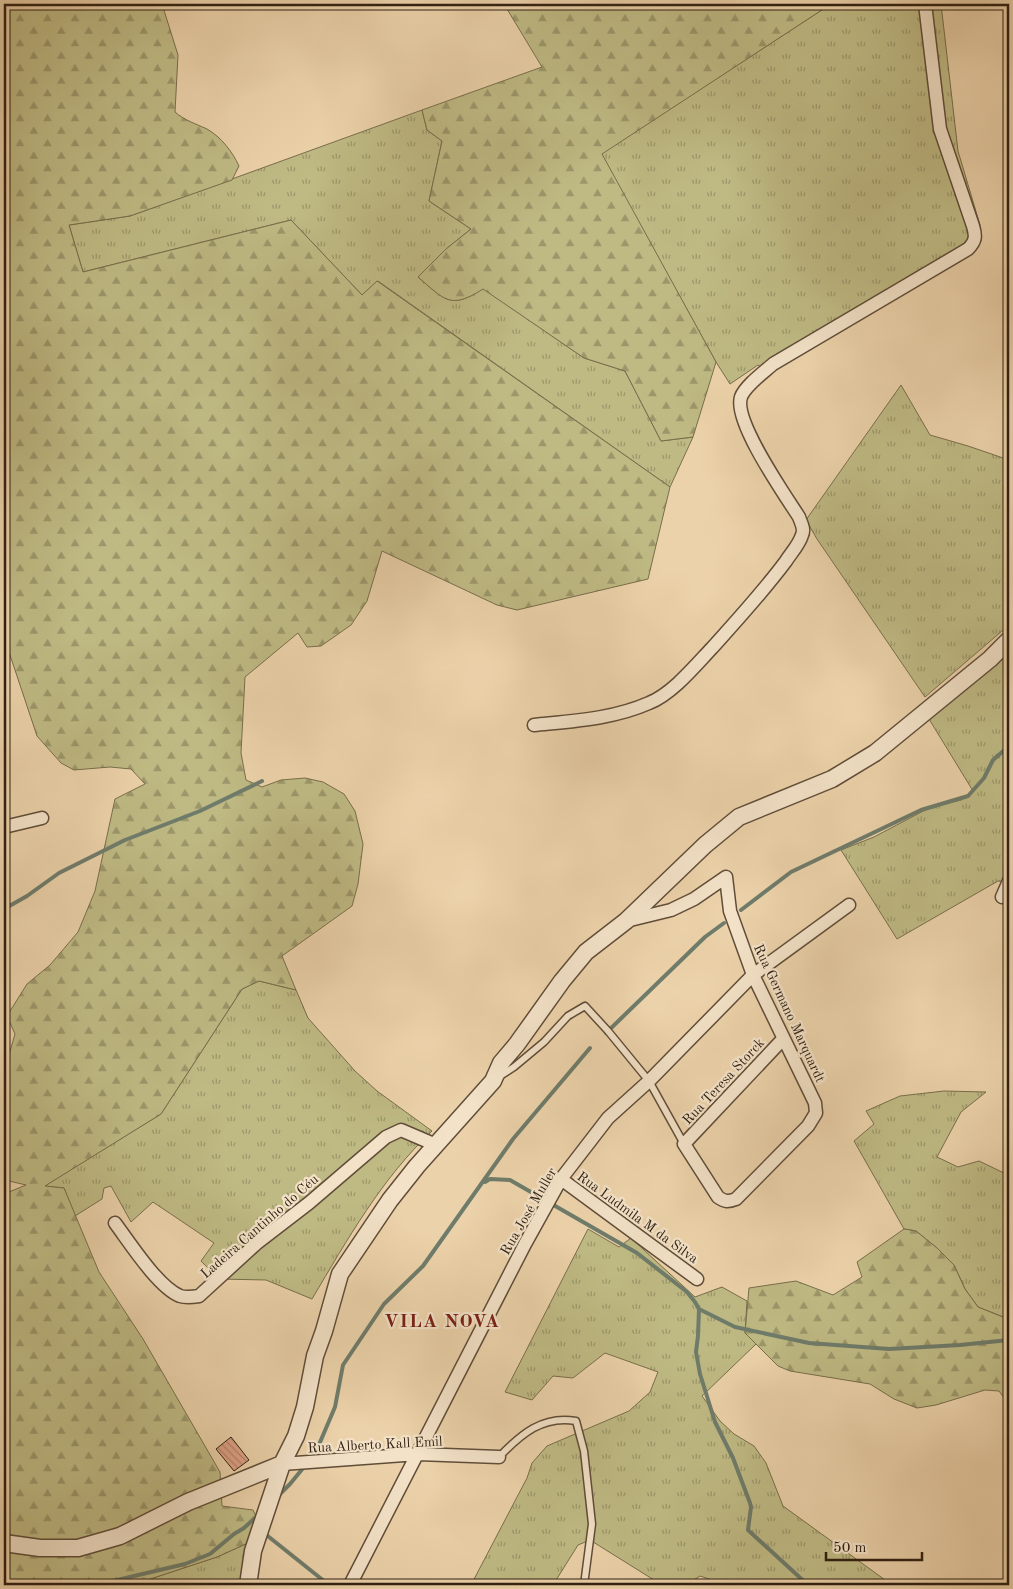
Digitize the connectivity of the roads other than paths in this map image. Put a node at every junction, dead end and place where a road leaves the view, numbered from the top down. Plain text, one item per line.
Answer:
1 (924, 4) edge
2 (1009, 640) edge
3 (534, 725) dead end
4 (42, 818) dead end
5 (4, 827) edge
6 (1009, 881) edge
7 (1002, 897) dead end
8 (849, 905) dead end
9 (626, 921) junction
10 (753, 974) junction
11 (783, 1039) junction
12 (493, 1080) junction
13 (649, 1081) junction
14 (684, 1144) junction
15 (436, 1145) junction
16 (561, 1180) junction
17 (115, 1223) dead end
18 (697, 1279) dead end
19 (418, 1454) junction
20 (499, 1457) joint
21 (282, 1464) junction
22 (4, 1543) edge
23 (248, 1585) edge
24 (350, 1585) edge
25 (584, 1585) edge

1 - 3 street
2 - 9 street
4 - 5 street
6 - 7 street
8 - 10 street, Rua José Muller
9 - 10 street, Rua Germano Marquardt
9 - 12 street
10 - 11 street, Rua Germano Marquardt
10 - 13 street, Rua José Muller
11 - 14 street, Rua Teresa Storck
11 - 14 street, Rua Germano Marquardt
12 - 13 lane
12 - 15 street
13 - 14 lane
13 - 16 street, Rua José Muller
15 - 17 street, Ladeira Cantinho do Céu
15 - 21 street
16 - 18 street, Rua Ludmila M da Silva
16 - 19 street, Rua José Muller
19 - 20 street, Rua Alberto Kall Emil
19 - 21 street, Rua Alberto Kall Emil
19 - 24 street, Rua José Muller
20 - 25 lane
21 - 22 street
21 - 23 street

